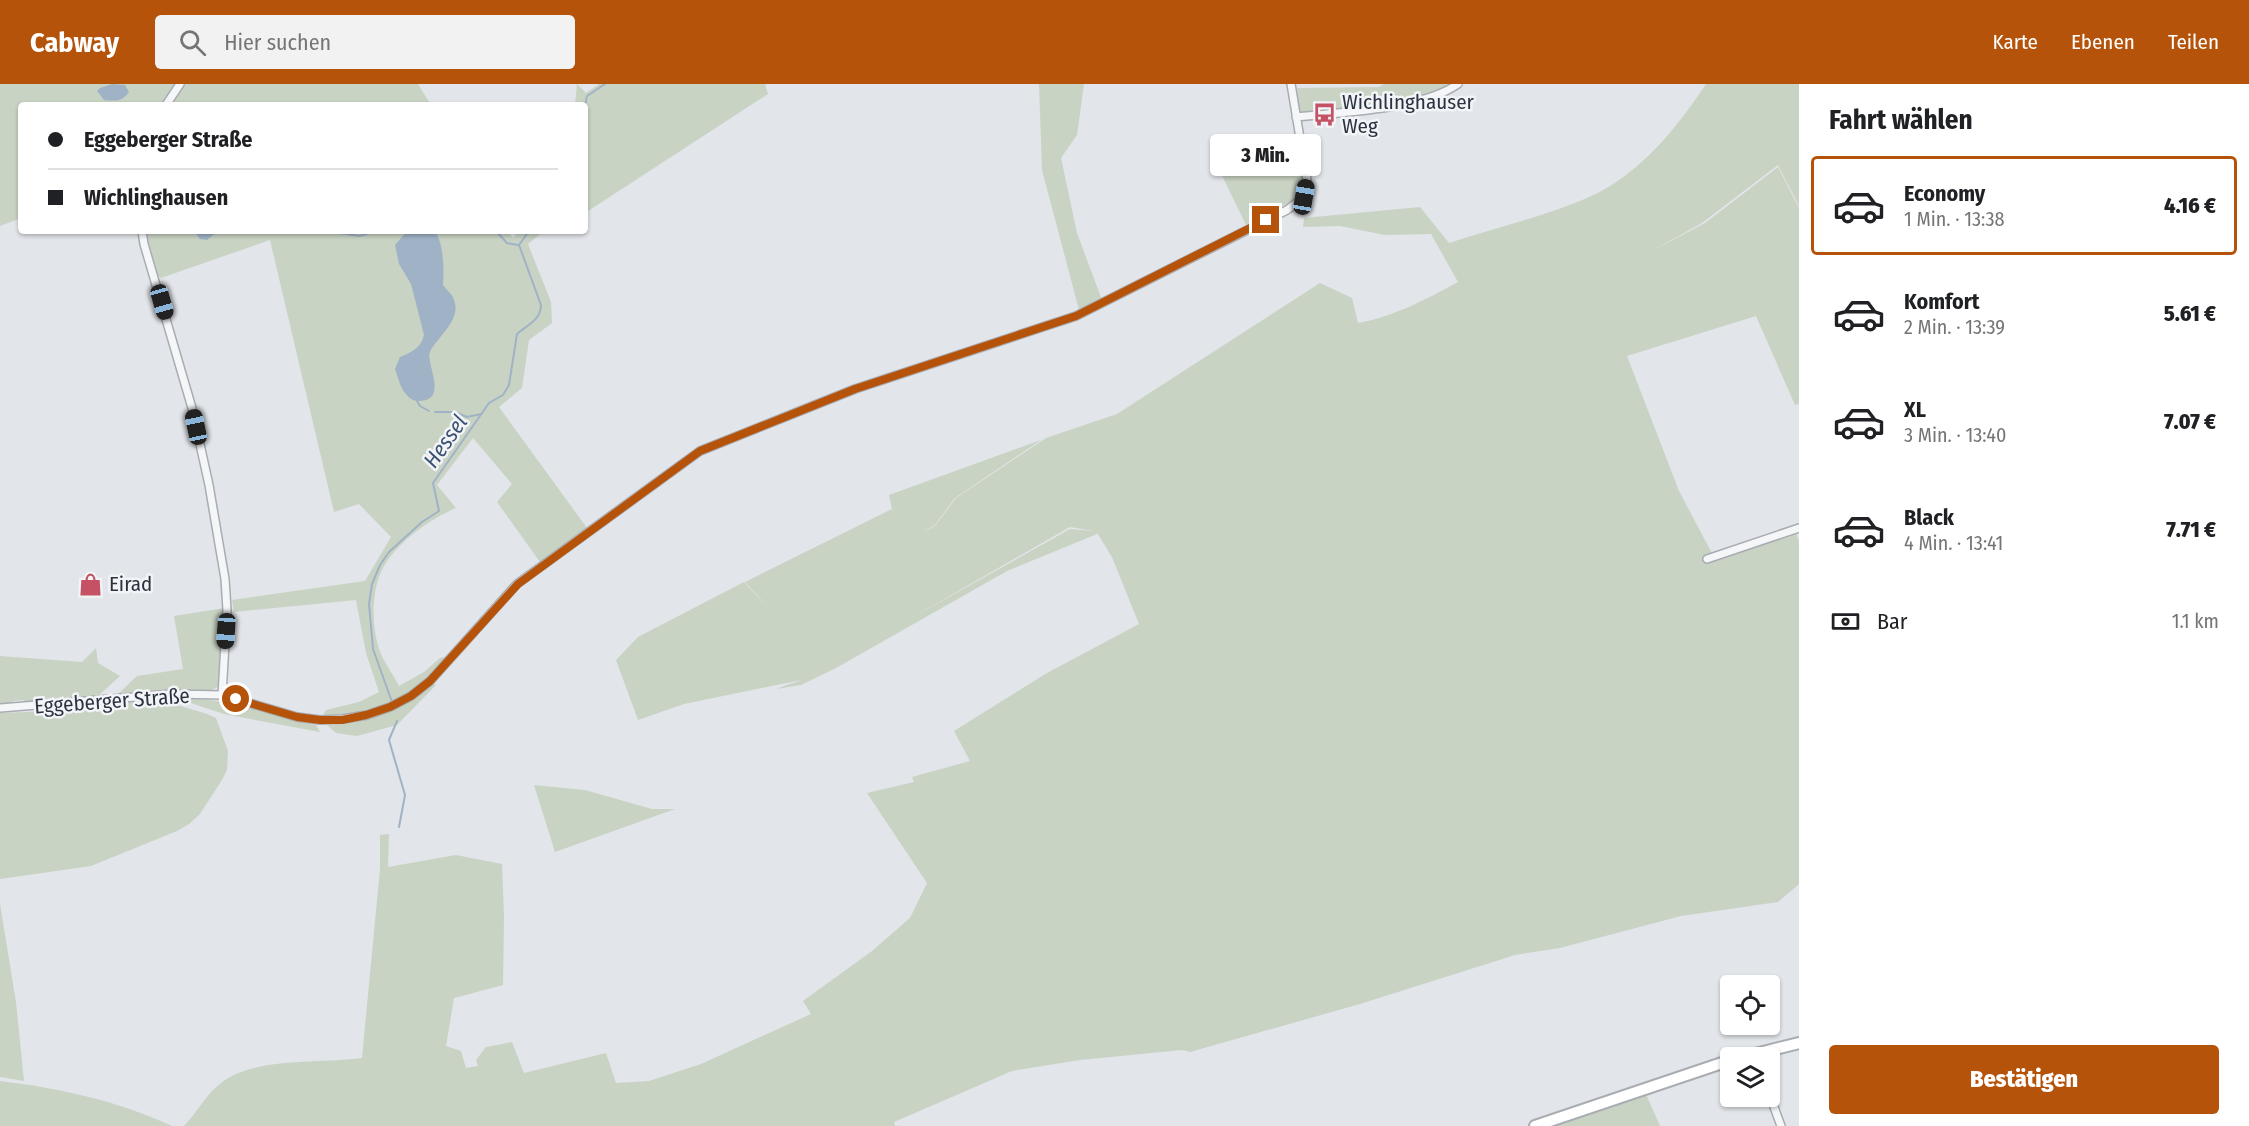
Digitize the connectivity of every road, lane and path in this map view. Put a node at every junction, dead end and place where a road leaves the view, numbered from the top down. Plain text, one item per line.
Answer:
1 (180, 84) edge
2 (1291, 84) edge
3 (1458, 84) edge
4 (168, 102) edge
5 (1296, 117) junction
6 (142, 234) edge
7 (1799, 528) edge
8 (1707, 559) dead end
9 (222, 695) junction
10 (0, 708) edge
11 (1799, 1042) edge
12 (1780, 1048) edge
13 (1720, 1064) edge
14 (1774, 1107) edge
15 (1534, 1126) edge
16 (1781, 1126) edge

1 - 4 street
2 - 5 street, Eggeberger Straße
3 - 5 street
5 - 9 street, Eggeberger Straße
6 - 9 street
7 - 8 street
9 - 10 street, Eggeberger Straße
11 - 12 main road
13 - 15 main road
14 - 16 street

